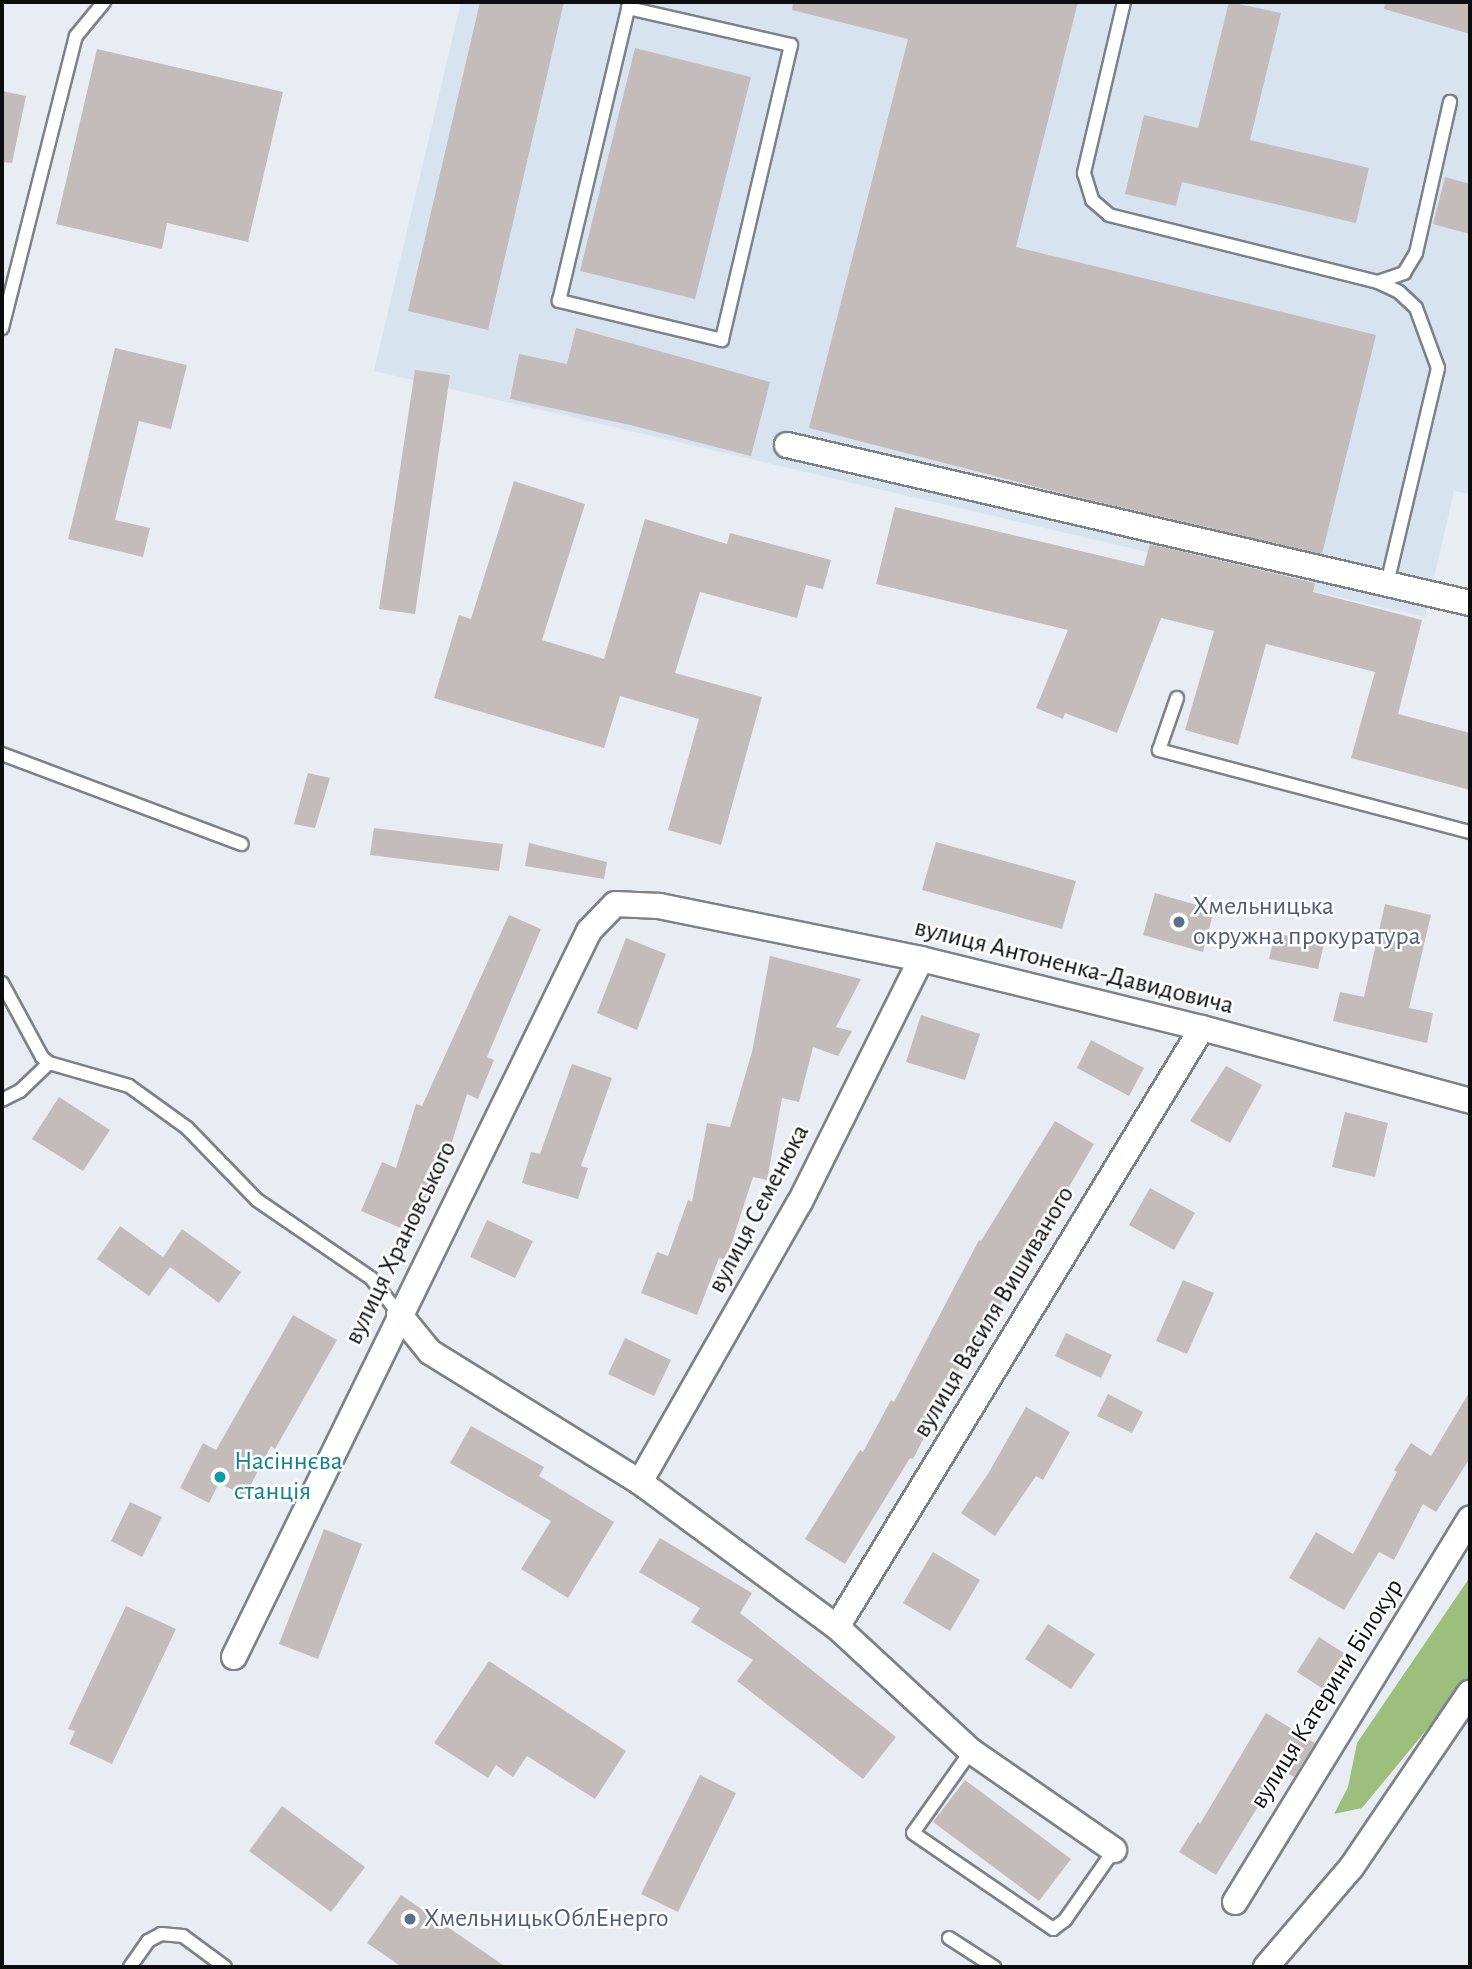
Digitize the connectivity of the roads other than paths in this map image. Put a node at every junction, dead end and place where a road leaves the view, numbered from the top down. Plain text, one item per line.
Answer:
1 (104, 2) edge
2 (1124, 2) edge
3 (629, 5) edge
4 (1450, 102) dead end
5 (1378, 282) junction
6 (2, 328) edge
7 (787, 445) dead end
8 (1387, 584) junction
9 (1470, 603) edge
10 (1177, 698) dead end
11 (2, 754) edge
12 (1470, 832) edge
13 (242, 844) dead end
14 (659, 906) joint
15 (921, 959) junction
16 (2, 983) edge
17 (1202, 1028) junction
18 (49, 1063) junction
19 (2, 1100) edge
20 (1470, 1101) edge
21 (399, 1314) junction
22 (640, 1482) junction
23 (1470, 1518) edge
24 (837, 1627) junction
25 (234, 1657) dead end
26 (1470, 1692) edge
27 (971, 1751) junction
28 (1114, 1850) joint
29 (1235, 1902) dead end
30 (949, 1938) dead end
31 (130, 1967) edge
32 (225, 1967) edge
33 (994, 1967) edge
34 (1266, 1967) edge

1 - 6 lane
2 - 5 lane
3 - 3 lane
4 - 5 lane
5 - 8 lane
7 - 8 street
8 - 9 street
10 - 12 lane
11 - 13 lane
14 - 15 street, вулиця Антоненка-Давидовича
14 - 21 street, вулиця Храновського
15 - 17 street, вулиця Антоненка-Давидовича
15 - 22 street, вулиця Семенюка
16 - 18 lane
17 - 20 street, вулиця Антоненка-Давидовича
17 - 24 street, вулиця Василя Вишиваного
18 - 19 lane
18 - 21 lane
21 - 22 street
21 - 25 street, вулиця Храновського
22 - 24 street
23 - 29 street, вулиця Катерини Білокур
24 - 27 street
26 - 34 street
27 - 28 street
27 - 28 lane
30 - 33 lane
31 - 32 lane

